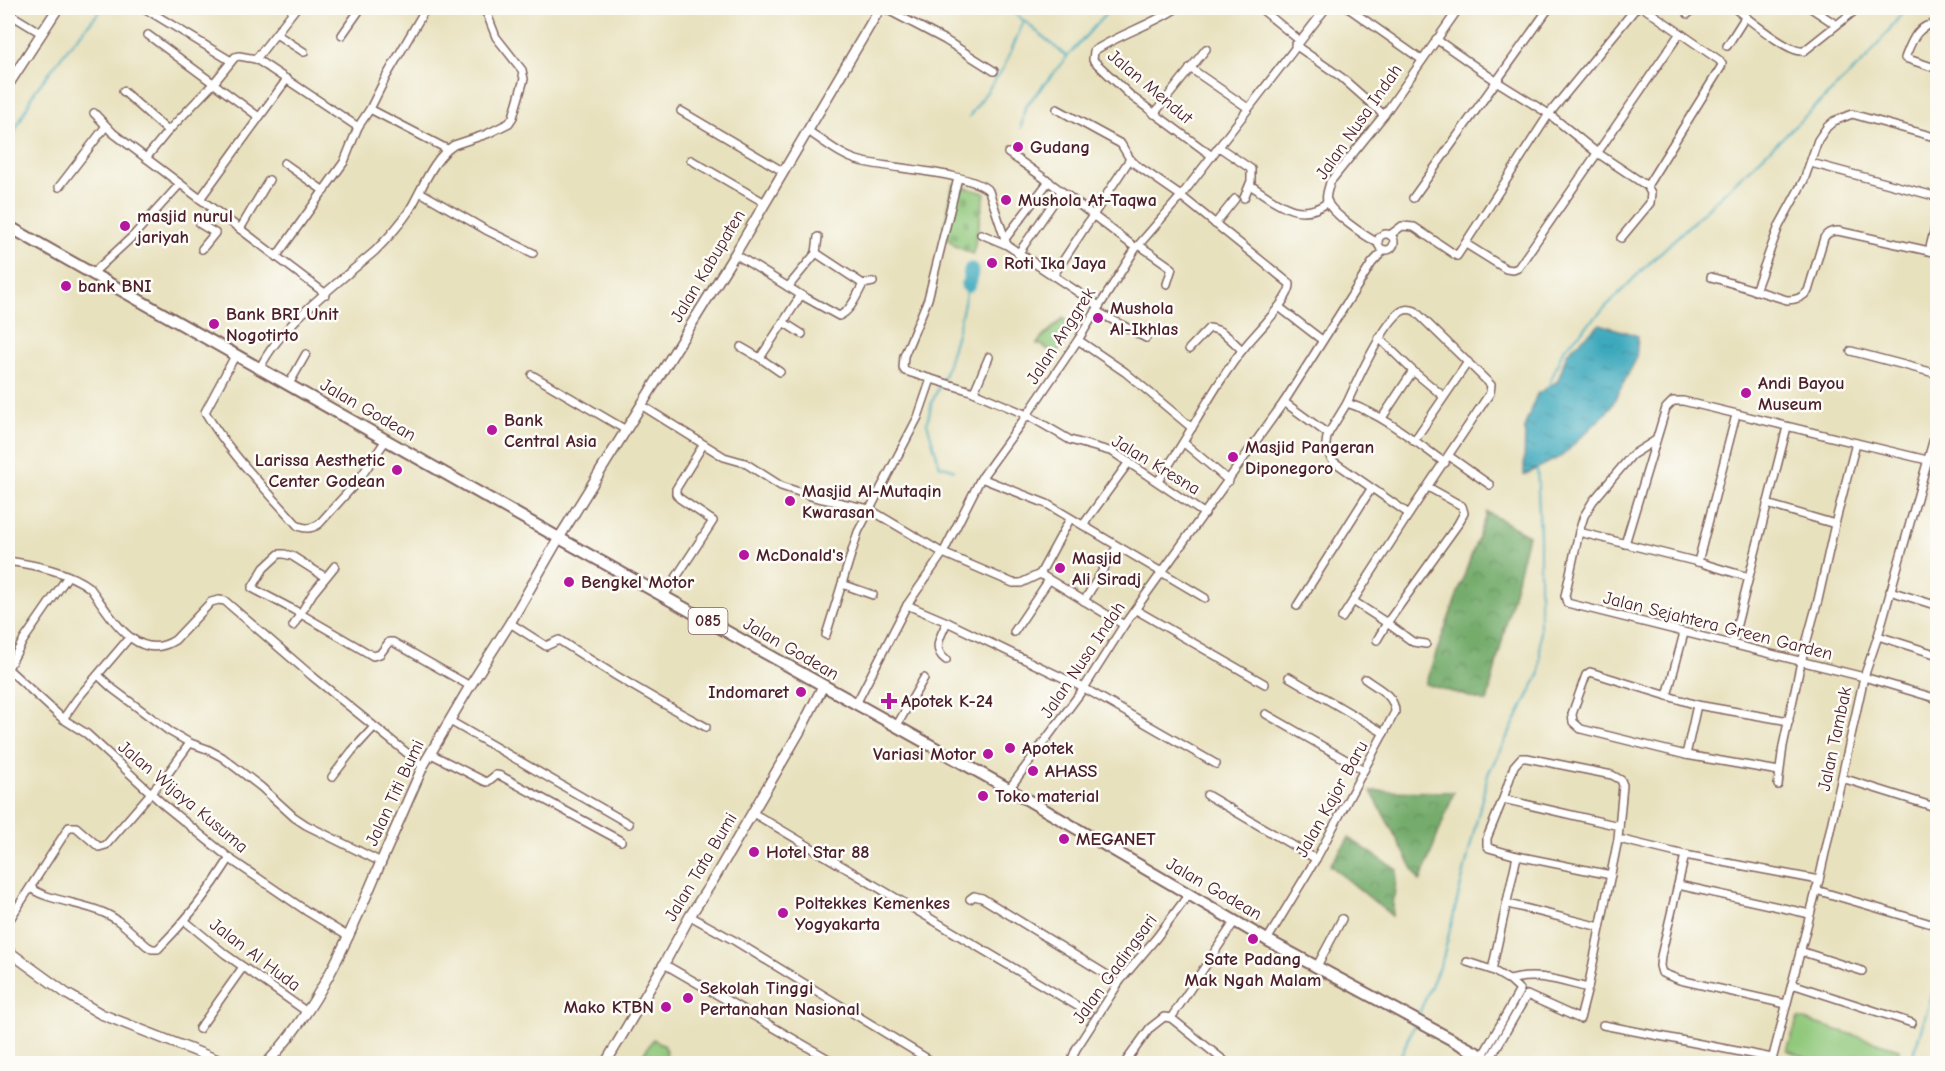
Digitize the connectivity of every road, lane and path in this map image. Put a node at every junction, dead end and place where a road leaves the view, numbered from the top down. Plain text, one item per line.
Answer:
1 (58, 8) edge
2 (144, 8) edge
3 (296, 8) edge
4 (361, 8) edge
5 (426, 8) edge
6 (480, 8) edge
7 (882, 8) edge
8 (1176, 8) edge
9 (1260, 8) edge
10 (1326, 8) edge
11 (1348, 8) edge
12 (1460, 8) edge
13 (1549, 8) edge
14 (1636, 8) edge
15 (1644, 8) edge
16 (1734, 8) edge
17 (1811, 8) edge
18 (1858, 8) edge
19 (8, 13) edge
20 (1746, 16) junction
21 (1835, 24) junction
22 (1938, 24) edge
23 (41, 33) junction
24 (1680, 33) junction
25 (276, 34) junction
26 (148, 35) dead end
27 (342, 35) dead end
28 (1436, 39) junction
29 (1297, 43) junction
30 (1727, 46) dead end
31 (1206, 49) dead end
32 (303, 52) dead end
33 (256, 59) junction
34 (1422, 60) junction
35 (231, 61) junction
36 (1190, 68) junction
37 (1938, 69) edge
38 (994, 71) dead end
39 (287, 79) junction
40 (9, 80) edge
41 (1496, 81) junction
42 (213, 84) junction
43 (123, 91) dead end
44 (1248, 108) junction
45 (370, 109) junction
46 (1057, 109) dead end
47 (681, 111) dead end
48 (94, 113) dead end
49 (1154, 114) junction
50 (1550, 114) junction
51 (1384, 115) junction
52 (259, 117) junction
53 (106, 126) junction
54 (358, 127) junction
55 (168, 131) junction
56 (808, 131) junction
57 (1938, 138) edge
58 (1219, 147) junction
59 (447, 149) junction
60 (1596, 152) junction
61 (1008, 153) dead end
62 (1212, 156) junction
63 (146, 158) junction
64 (1130, 159) junction
65 (691, 160) dead end
66 (284, 163) dead end
67 (1811, 163) junction
68 (784, 172) junction
69 (958, 178) junction
70 (269, 180) dead end
71 (1049, 181) junction
72 (180, 184) junction
73 (1250, 185) junction
74 (1647, 186) junction
75 (59, 187) dead end
76 (324, 191) junction
77 (420, 192) junction
78 (1061, 192) junction
79 (1181, 196) junction
80 (1938, 197) edge
81 (1244, 198) dead end
82 (1413, 198) dead end
83 (201, 199) junction
84 (1235, 199) dead end
85 (1328, 202) junction
86 (765, 203) junction
87 (213, 208) junction
88 (1092, 215) junction
89 (1938, 216) edge
90 (1215, 224) junction
91 (8, 227) edge
92 (240, 229) junction
93 (981, 234) dead end
94 (1390, 235) junction
95 (818, 237) dead end
96 (1621, 238) dead end
97 (1006, 242) junction
98 (1378, 243) junction
99 (1466, 244) junction
100 (1137, 247) junction
101 (202, 249) dead end
102 (1384, 250) junction
103 (1929, 251) junction
104 (533, 253) dead end
105 (816, 253) junction
106 (735, 254) junction
107 (1018, 254) junction
108 (1938, 254) edge
109 (276, 257) junction
110 (93, 273) junction
111 (1053, 276) junction
112 (1711, 277) dead end
113 (873, 282) dead end
114 (863, 284) junction
115 (1167, 284) dead end
116 (788, 287) junction
117 (1755, 291) junction
118 (326, 294) junction
119 (801, 295) junction
120 (1279, 307) junction
121 (1098, 308) junction
122 (783, 322) junction
123 (802, 334) dead end
124 (1146, 338) dead end
125 (1379, 338) junction
126 (1078, 340) junction
127 (1322, 340) junction
128 (741, 347) dead end
129 (1189, 349) dead end
130 (1242, 350) junction
131 (1851, 351) dead end
132 (236, 354) junction
133 (306, 354) dead end
134 (988, 357) dead end
135 (760, 358) junction
136 (1468, 362) junction
137 (261, 368) junction
138 (1413, 371) junction
139 (780, 372) dead end
140 (1938, 374) edge
141 (532, 375) dead end
142 (934, 380) junction
143 (289, 384) junction
144 (974, 392) junction
145 (1443, 396) junction
146 (1284, 402) junction
147 (1347, 403) junction
148 (640, 405) junction
149 (1028, 415) junction
150 (1736, 415) junction
151 (1382, 418) junction
152 (1938, 424) edge
153 (1787, 427) junction
154 (1191, 428) junction
155 (626, 430) junction
156 (1329, 434) junction
157 (386, 440) junction
158 (1656, 440) junction
159 (1414, 441) junction
160 (1184, 443) junction
161 (1856, 443) junction
162 (703, 445) junction
163 (1449, 456) junction
164 (1928, 460) junction
165 (1129, 462) junction
166 (1444, 463) junction
167 (979, 481) junction
168 (1158, 481) junction
169 (1229, 482) junction
170 (1490, 485) dead end
171 (1428, 487) junction
172 (1371, 489) junction
173 (1767, 504) junction
174 (869, 509) junction
175 (1206, 514) junction
176 (1409, 514) junction
177 (1071, 519) junction
178 (1835, 524) junction
179 (1083, 525) junction
180 (1579, 532) junction
181 (559, 538) junction
182 (1625, 544) junction
183 (1117, 547) junction
184 (943, 553) junction
185 (8, 561) edge
186 (1698, 562) junction
187 (335, 566) dead end
188 (1161, 573) junction
189 (1040, 574) junction
190 (68, 576) junction
191 (325, 577) junction
192 (1748, 577) junction
193 (1049, 580) junction
194 (842, 584) junction
195 (1890, 591) junction
196 (873, 595) dead end
197 (664, 596) junction
198 (1205, 598) dead end
199 (1084, 601) junction
200 (1353, 601) junction
201 (907, 605) junction
202 (1297, 606) dead end
203 (1938, 606) edge
204 (1136, 609) junction
205 (301, 614) junction
206 (1342, 618) dead end
207 (947, 622) junction
208 (510, 623) junction
209 (1387, 623) junction
210 (1124, 625) junction
211 (293, 626) dead end
212 (1014, 632) dead end
213 (1684, 633) junction
214 (826, 635) dead end
215 (1878, 636) junction
216 (129, 638) junction
217 (1377, 640) dead end
218 (1426, 644) dead end
219 (1732, 644) junction
220 (1938, 655) edge
221 (946, 660) dead end
222 (1801, 662) junction
223 (8, 669) edge
224 (98, 675) junction
225 (1864, 676) junction
226 (1289, 677) dead end
227 (924, 678) dead end
228 (1365, 679) dead end
229 (1265, 684) dead end
230 (470, 686) junction
231 (823, 686) junction
232 (1084, 688) junction
233 (1668, 696) junction
234 (1938, 699) edge
235 (856, 704) junction
236 (1697, 705) junction
237 (1266, 714) dead end
238 (63, 719) junction
239 (450, 721) junction
240 (1789, 722) junction
241 (374, 727) junction
242 (706, 727) dead end
243 (896, 727) junction
244 (1384, 734) junction
245 (190, 742) junction
246 (430, 754) junction
247 (1686, 755) junction
248 (1216, 764) dead end
249 (423, 766) junction
250 (1365, 770) junction
251 (1779, 771) junction
252 (332, 777) dead end
253 (1842, 778) junction
254 (1778, 785) dead end
255 (1009, 789) junction
256 (150, 792) junction
257 (1207, 795) dead end
258 (1503, 800) junction
259 (1938, 808) edge
260 (753, 813) junction
261 (629, 824) dead end
262 (1619, 826) junction
263 (1623, 840) dead end
264 (621, 841) dead end
265 (1685, 855) junction
266 (1517, 856) junction
267 (230, 858) junction
268 (1317, 859) junction
269 (381, 862) junction
270 (1611, 875) junction
271 (1819, 880) junction
272 (1678, 885) junction
273 (30, 888) junction
274 (1816, 890) junction
275 (1189, 894) junction
276 (970, 899) dead end
277 (1508, 904) junction
278 (1810, 914) junction
279 (690, 916) junction
280 (1342, 919) dead end
281 (185, 921) junction
282 (1235, 921) junction
283 (8, 922) edge
284 (1938, 926) edge
285 (1600, 927) junction
286 (349, 937) junction
287 (1267, 940) junction
288 (8, 951) edge
289 (1800, 951) junction
290 (1467, 962) dead end
291 (664, 964) junction
292 (1317, 966) junction
293 (243, 967) junction
294 (1492, 970) junction
295 (1862, 971) dead end
296 (1112, 978) dead end
297 (1509, 980) junction
298 (1792, 984) junction
299 (1588, 988) junction
300 (1786, 1004) junction
301 (307, 1012) junction
302 (1089, 1013) dead end
303 (1171, 1018) junction
304 (1912, 1023) dead end
305 (1603, 1025) dead end
306 (199, 1029) dead end
307 (1490, 1059) edge
308 (1771, 1061) edge
309 (228, 1064) edge
310 (266, 1064) edge
311 (605, 1064) edge
312 (837, 1064) edge
313 (936, 1064) edge
314 (1070, 1064) edge
315 (1124, 1064) edge
316 (1228, 1064) edge

1 - 23 street
2 - 35 street
3 - 25 street
4 - 27 street
5 - 45 street
6 - 59 street
7 - 38 street
7 - 56 street, Jalan Kabupaten
8 - 49 street, Jalan Mendut
9 - 29 street
10 - 29 street, Jalan Anggrek
11 - 34 street
12 - 28 street, Jalan Nusa Indah
13 - 41 street
14 - 50 street
15 - 24 street
16 - 20 street
17 - 21 street
18 - 21 street
19 - 23 street
20 - 21 street
20 - 30 street
22 - 37 street
23 - 40 street
24 - 60 street
24 - 74 street
25 - 32 street
25 - 33 street
26 - 42 street
28 - 34 street, Jalan Nusa Indah
28 - 41 street
29 - 44 street, Jalan Anggrek
29 - 51 street
31 - 36 street
33 - 35 street
33 - 39 street
34 - 51 street, Jalan Nusa Indah
35 - 42 street
36 - 44 street
36 - 49 street
39 - 52 street
39 - 54 street
41 - 50 street
41 - 82 street
42 - 52 street
42 - 55 street
43 - 55 street
44 - 58 street, Jalan Anggrek
45 - 54 street
45 - 59 street
46 - 64 street
47 - 68 street
48 - 53 street
49 - 62 street, Jalan Mendut
50 - 60 street
50 - 99 street
51 - 85 street, Jalan Nusa Indah
52 - 83 street
53 - 63 street
53 - 75 street
54 - 76 street
55 - 63 street
56 - 68 street, Jalan Kabupaten
56 - 69 street
57 - 67 street
58 - 62 street, Jalan Anggrek
58 - 73 street
59 - 77 street
60 - 74 street
60 - 99 street
61 - 71 street
62 - 79 street, Jalan Anggrek
63 - 72 street
64 - 79 street
64 - 88 street
65 - 86 street
66 - 76 street
67 - 80 street
67 - 117 street
68 - 86 street, Jalan Kabupaten
69 - 97 street
69 - 142 street, Jalan Kresna
70 - 92 street
71 - 78 street
71 - 97 street
72 - 83 street
72 - 110 street
73 - 81 street
73 - 85 street
74 - 96 street
76 - 109 street
77 - 104 street
77 - 118 street
78 - 88 street
78 - 107 street
79 - 90 street
79 - 100 street, Jalan Anggrek
83 - 87 street
84 - 90 street
85 - 98 street, Jalan Nusa Indah
86 - 106 street, Jalan Kabupaten
87 - 92 street
87 - 101 street
88 - 100 street
88 - 111 street
89 - 103 street
90 - 120 street
91 - 110 main road, Jalan Godean / 085
92 - 109 street
93 - 97 street
94 - 98 street
94 - 99 street
94 - 102 street
95 - 105 street
97 - 107 street
98 - 102 street
100 - 115 street
100 - 121 street, Jalan Anggrek
102 - 127 street, Jalan Nusa Indah
103 - 108 street
103 - 117 street
105 - 114 street
105 - 116 street
106 - 116 street
106 - 148 street, Jalan Kabupaten
107 - 111 street
109 - 118 street
110 - 132 main road, Jalan Godean / 085
111 - 121 street
112 - 117 street
113 - 114 street
114 - 119 street
116 - 119 street
118 - 137 street
119 - 122 street
120 - 127 street
120 - 130 street
121 - 124 street
121 - 126 street, Jalan Anggrek
122 - 123 street
122 - 135 street
125 - 136 street
125 - 138 street
125 - 147 street
126 - 149 street, Jalan Anggrek
126 - 154 street
127 - 146 street, Jalan Nusa Indah
128 - 135 street
129 - 130 street
130 - 154 street
131 - 140 street
132 - 137 main road, Jalan Godean / 085
132 - 157 street
133 - 143 street
134 - 144 street
135 - 139 street
136 - 145 street
136 - 163 street
137 - 143 main road, Jalan Godean / 085
138 - 145 street
138 - 151 street
141 - 155 street
142 - 144 street, Jalan Kresna
142 - 174 street
143 - 157 main road, Jalan Godean / 085
144 - 149 street, Jalan Kresna
145 - 159 street
146 - 156 street
146 - 169 street, Jalan Nusa Indah
147 - 151 street
147 - 156 street
148 - 155 street, Jalan Kabupaten
148 - 162 street
149 - 165 street, Jalan Kresna
149 - 167 street, Jalan Anggrek
150 - 153 street
150 - 158 street
150 - 186 street
151 - 159 street
152 - 164 street, Jalan Tambak
153 - 161 street
153 - 173 street
154 - 160 street
155 - 181 street, Jalan Kabupaten
156 - 172 street
157 - 181 main road, Jalan Godean / 085
158 - 180 street
158 - 182 street
159 - 166 street
160 - 168 street
160 - 169 street
161 - 164 street
161 - 178 street
162 - 174 street
162 - 197 street
163 - 166 street
163 - 170 street
164 - 195 street, Jalan Tambak
165 - 168 street, Jalan Kresna
165 - 179 street
166 - 171 street
167 - 177 street
167 - 184 street, Jalan Anggrek
168 - 175 street, Jalan Kresna
169 - 175 street, Jalan Nusa Indah
171 - 176 street
171 - 209 street
172 - 176 street
172 - 202 street
173 - 178 street
173 - 192 street
174 - 184 street
174 - 194 street
175 - 188 street, Jalan Nusa Indah
176 - 200 street
177 - 179 street
177 - 189 street
178 - 222 street
179 - 183 street
180 - 182 street
180 - 213 street, Jalan Sejahtera Green Garden
181 - 197 main road, Jalan Godean / 085
181 - 208 street, Jalan Titi Bumi
182 - 186 street
183 - 188 street
183 - 199 street
184 - 189 street
184 - 201 street, Jalan Anggrek
185 - 190 street
186 - 192 street
187 - 191 street
188 - 198 street
188 - 204 street, Jalan Nusa Indah
189 - 193 street
190 - 216 street
190 - 223 street
191 - 205 street
191 - 205 street
192 - 219 street
193 - 199 street
193 - 212 street
194 - 196 street
194 - 214 street
195 - 203 street
195 - 215 street, Jalan Tambak
197 - 231 main road, Jalan Godean / 085
199 - 210 street
200 - 206 street
200 - 209 street
201 - 207 street
201 - 235 street, Jalan Anggrek
204 - 210 street, Jalan Nusa Indah
204 - 229 street
205 - 211 street
205 - 230 street
207 - 221 street
207 - 232 street
208 - 230 street, Jalan Titi Bumi
208 - 242 street
209 - 217 street
209 - 218 street
210 - 232 street, Jalan Nusa Indah
213 - 219 street, Jalan Sejahtera Green Garden
213 - 233 street
215 - 220 street
215 - 225 street, Jalan Tambak
216 - 224 street
216 - 241 street
219 - 222 street, Jalan Sejahtera Green Garden
222 - 225 street, Jalan Sejahtera Green Garden
222 - 240 street
223 - 238 street, Jalan Wijaya Kusuma
224 - 238 street
224 - 245 street
225 - 234 street, Jalan Sejahtera Green Garden
225 - 253 street, Jalan Tambak
226 - 244 street
227 - 243 street
228 - 244 street, Jalan Kajor Baru
230 - 239 street, Jalan Titi Bumi
231 - 235 main road, Jalan Godean / 085
231 - 260 street, Jalan Tata Bumi
232 - 248 street
232 - 255 street, Jalan Nusa Indah
233 - 236 street
233 - 247 street
235 - 243 main road, Jalan Godean / 085
236 - 240 street
236 - 247 street
237 - 250 street
238 - 256 street, Jalan Wijaya Kusuma
239 - 246 street, Jalan Titi Bumi
239 - 261 street
240 - 251 street
241 - 249 street
241 - 252 street
243 - 255 main road, Jalan Godean / 085
244 - 250 street, Jalan Kajor Baru
245 - 256 street
245 - 269 street
246 - 249 street, Jalan Titi Bumi
246 - 264 street
247 - 251 street
249 - 269 street, Jalan Titi Bumi
250 - 268 street, Jalan Kajor Baru
251 - 254 street
253 - 259 street
253 - 271 street, Jalan Tambak
255 - 275 main road, Jalan Godean / 085
256 - 267 street, Jalan Wijaya Kusuma
256 - 273 street
257 - 268 street
258 - 262 street
258 - 262 street
258 - 266 street
260 - 279 street, Jalan Tata Bumi
260 - 302 street
262 - 270 street
263 - 265 street
265 - 271 street
265 - 272 street
266 - 270 street
266 - 277 street
267 - 281 street
267 - 286 street, Jalan Wijaya Kusuma
268 - 287 street, Jalan Kajor Baru
269 - 286 street, Jalan Titi Bumi
270 - 285 street
271 - 274 street, Jalan Tambak
272 - 278 street
272 - 300 street
273 - 281 street
273 - 283 street
274 - 278 street, Jalan Tambak
274 - 284 street
275 - 282 main road, Jalan Godean / 085
275 - 314 street, Jalan Gadingsari
276 - 296 street
277 - 285 street
277 - 294 street
278 - 289 street, Jalan Tambak
279 - 291 street, Jalan Tata Bumi
279 - 313 street
280 - 292 street
281 - 293 street, Jalan Al Huda
282 - 287 main road, Jalan Godean / 085
282 - 303 street
285 - 299 street
286 - 301 street, Jalan Titi Bumi
287 - 292 main road, Jalan Godean / 085
288 - 309 street
289 - 295 street
289 - 298 street, Jalan Tambak
290 - 294 street
291 - 311 street, Jalan Tata Bumi
291 - 312 street
292 - 307 main road, Jalan Godean / 085
293 - 301 street, Jalan Al Huda
293 - 306 street
294 - 297 street
297 - 299 street
297 - 307 street
298 - 300 street, Jalan Tambak
298 - 304 street
299 - 307 street
300 - 308 street, Jalan Tambak
301 - 310 street, Jalan Titi Bumi
303 - 315 street
303 - 316 street
305 - 308 street

